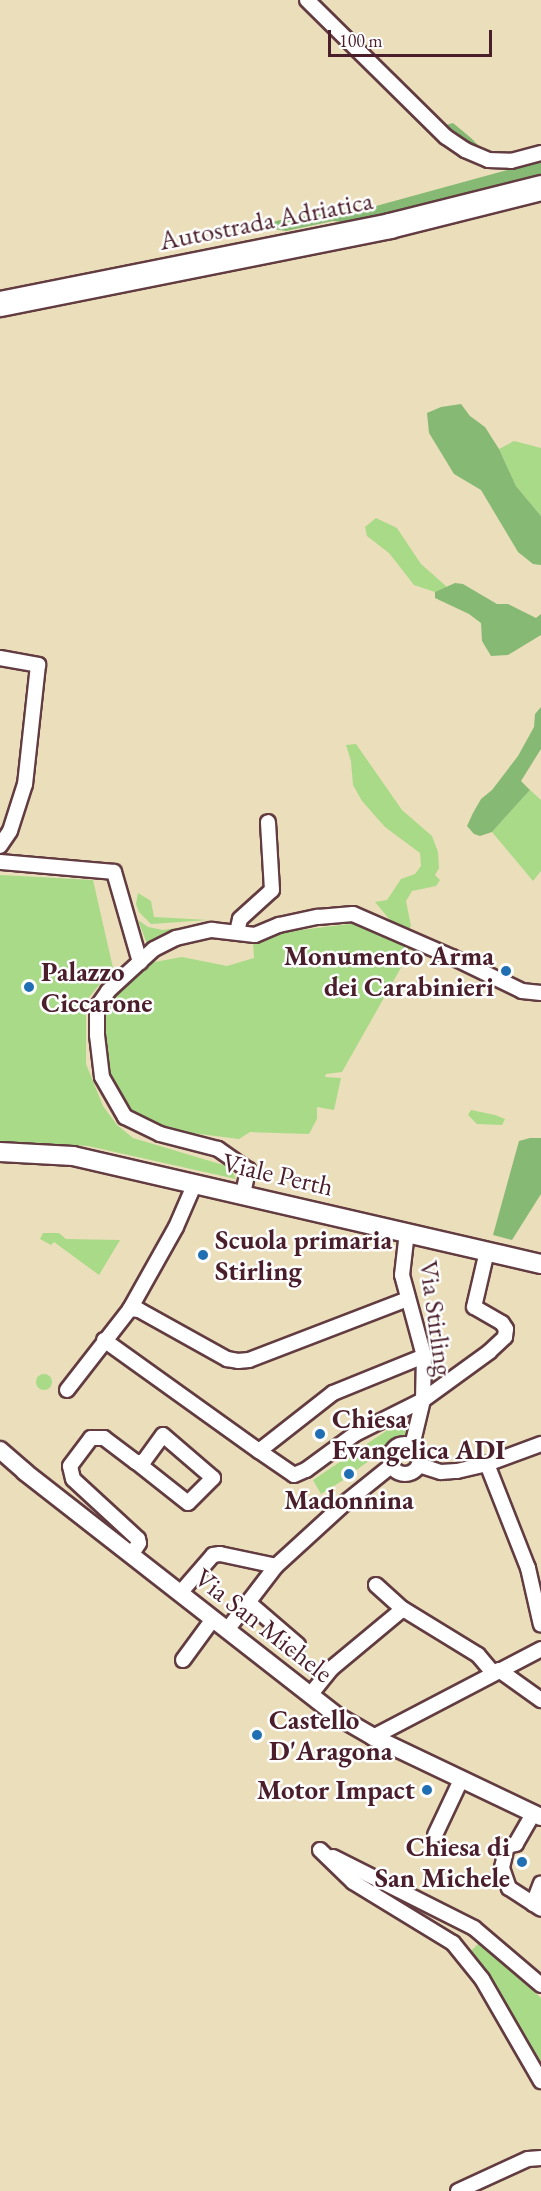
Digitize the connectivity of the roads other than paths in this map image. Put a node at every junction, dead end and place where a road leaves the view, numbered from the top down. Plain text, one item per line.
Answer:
1 (307, 0) edge
2 (541, 153) edge
3 (541, 188) edge
4 (541, 204) edge
5 (0, 304) edge
6 (0, 319) edge
7 (0, 658) edge
8 (268, 822) dead end
9 (0, 846) edge
10 (0, 862) edge
11 (237, 932) junction
12 (140, 962) junction
13 (541, 993) edge
14 (0, 1152) edge
15 (195, 1183) junction
16 (243, 1194) junction
17 (407, 1232) junction
18 (487, 1251) junction
19 (541, 1264) edge
20 (408, 1299) junction
21 (130, 1309) junction
22 (104, 1340) junction
23 (424, 1356) junction
24 (67, 1390) dead end
25 (423, 1400) junction
26 (541, 1444) edge
27 (412, 1446) junction
28 (259, 1451) junction
29 (2, 1457) edge
30 (136, 1462) junction
31 (487, 1464) junction
32 (419, 1465) junction
33 (391, 1466) junction
34 (132, 1555) junction
35 (276, 1566) junction
36 (376, 1585) dead end
37 (181, 1592) junction
38 (248, 1602) junction
39 (403, 1609) junction
40 (213, 1619) junction
41 (541, 1625) edge
42 (227, 1630) junction
43 (298, 1645) dead end
44 (541, 1649) edge
45 (183, 1660) dead end
46 (496, 1671) junction
47 (310, 1695) junction
48 (541, 1700) edge
49 (373, 1737) junction
50 (461, 1780) junction
51 (537, 1815) edge
52 (435, 1835) dead end
53 (541, 1883) edge
54 (537, 1906) edge
55 (541, 1986) edge
56 (541, 2081) edge
57 (541, 2158) edge
58 (458, 2191) edge

1 - 2 street
3 - 5 highway, Autostrada Adriatica
4 - 6 highway, Autostrada Adriatica
7 - 9 street
8 - 11 street
10 - 12 street
11 - 12 street
11 - 13 street
12 - 16 street
14 - 15 main road, Viale Perth
15 - 16 main road, Viale Perth
15 - 21 street
16 - 17 main road, Viale Perth
17 - 18 main road, Viale Perth
17 - 20 street, Via Stirling
18 - 19 main road, Viale Perth
18 - 25 street
20 - 21 street
20 - 23 street, Via Stirling
21 - 22 street
22 - 24 street
22 - 28 street
23 - 25 street, Via Stirling
23 - 28 street
25 - 27 street, Via Stirling
25 - 28 street
26 - 31 street
27 - 32 street
27 - 33 street
29 - 34 street, Via San Michele
30 - 30 street
30 - 34 street
31 - 32 street
31 - 41 street
32 - 33 street
33 - 35 street
34 - 37 street, Via San Michele
35 - 37 street
35 - 38 street
36 - 39 street
37 - 40 street, Via San Michele
38 - 42 street
38 - 43 street
39 - 46 street
39 - 47 street
40 - 42 street, Via San Michele
40 - 45 street
42 - 47 street, Via San Michele
44 - 46 street
46 - 48 street
46 - 49 street
47 - 49 street, Via San Michele
49 - 50 street, Via San Michele
50 - 51 street, Via San Michele
50 - 52 street
51 - 54 street
53 - 54 street
55 - 56 street
57 - 58 street

